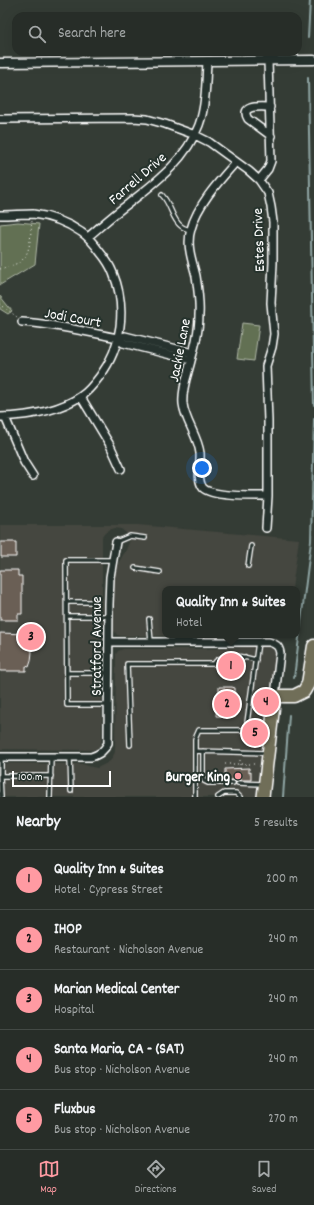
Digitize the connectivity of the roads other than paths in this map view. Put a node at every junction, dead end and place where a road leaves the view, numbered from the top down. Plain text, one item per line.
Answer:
1 (314, 60) edge
2 (206, 61) junction
3 (268, 61) junction
4 (0, 63) edge
5 (270, 107) junction
6 (0, 119) edge
7 (195, 135) junction
8 (271, 136) junction
9 (236, 162) junction
10 (259, 180) junction
11 (162, 195) dead end
12 (0, 215) edge
13 (190, 230) junction
14 (88, 237) junction
15 (22, 322) road end
16 (118, 338) junction
17 (192, 357) junction
18 (81, 397) junction
19 (3, 417) edge
20 (121, 469) dead end
21 (33, 476) dead end
22 (268, 496) junction
23 (266, 528) dead end
24 (145, 538) dead end
25 (116, 542) joint
26 (251, 546) dead end
27 (112, 560) junction
28 (248, 566) dead end
29 (135, 568) dead end
30 (160, 572) dead end
31 (67, 602) junction
32 (96, 602) dead end
33 (67, 616) junction
34 (109, 616) junction
35 (149, 619) dead end
36 (109, 642) junction
37 (150, 642) junction
38 (258, 642) junction
39 (314, 646) edge
40 (245, 657) junction
41 (221, 659) junction
42 (256, 660) junction
43 (67, 673) junction
44 (109, 673) junction
45 (274, 696) junction
46 (108, 705) junction
47 (246, 730) junction
48 (271, 732) junction
49 (130, 745) dead end
50 (195, 751) junction
51 (203, 751) junction
52 (269, 753) junction
53 (0, 757) edge
54 (51, 757) junction
55 (70, 757) junction
56 (0, 776) edge
57 (51, 776) junction
58 (233, 782) dead end
59 (238, 783) dead end
60 (265, 784) junction
61 (70, 791) dead end
62 (1, 797) edge
63 (50, 797) edge
64 (195, 797) edge
65 (218, 797) edge
66 (240, 797) edge
67 (264, 797) edge

1 - 3 street
2 - 3 street
2 - 4 street
2 - 7 street, Farrell Drive
3 - 5 street
5 - 8 street
5 - 8 street
6 - 7 street, Estes Drive
7 - 9 street, Estes Drive
7 - 14 street, Farrell Drive
8 - 10 street
9 - 10 street, Estes Drive
9 - 13 street, Jackie Lane
10 - 22 street, Estes Drive
11 - 13 lane
12 - 14 street
13 - 17 street, Jackie Lane
14 - 16 street
15 - 16 street, Jodi Court
16 - 17 street, Jodi Court
16 - 18 street
17 - 22 street, Jackie Lane
18 - 19 street
18 - 20 street
19 - 21 street
22 - 23 street, Estes Drive
24 - 25 lane
25 - 27 street, Stratford Avenue
26 - 28 lane
27 - 31 lane
27 - 34 street, Stratford Avenue
29 - 30 lane
31 - 32 lane
31 - 33 lane
33 - 34 lane
33 - 43 lane
34 - 36 street, Stratford Avenue
35 - 37 lane
36 - 37 street
36 - 44 street, Stratford Avenue
37 - 38 street
38 - 42 lane
38 - 45 street
39 - 45 highway
40 - 41 lane
40 - 41 lane
40 - 42 lane
41 - 49 lane
42 - 47 lane
43 - 44 lane
43 - 46 lane
44 - 46 street, Stratford Avenue
45 - 48 main road
46 - 55 street, Stratford Avenue
47 - 48 lane
47 - 50 lane
48 - 52 main road
50 - 51 lane
50 - 64 lane
51 - 52 lane
51 - 58 lane
52 - 60 main road
53 - 54 street
53 - 56 lane
54 - 55 street
54 - 57 lane
55 - 61 lane
56 - 57 lane
56 - 62 lane
57 - 63 lane
59 - 60 lane
60 - 67 main road
65 - 66 lane

